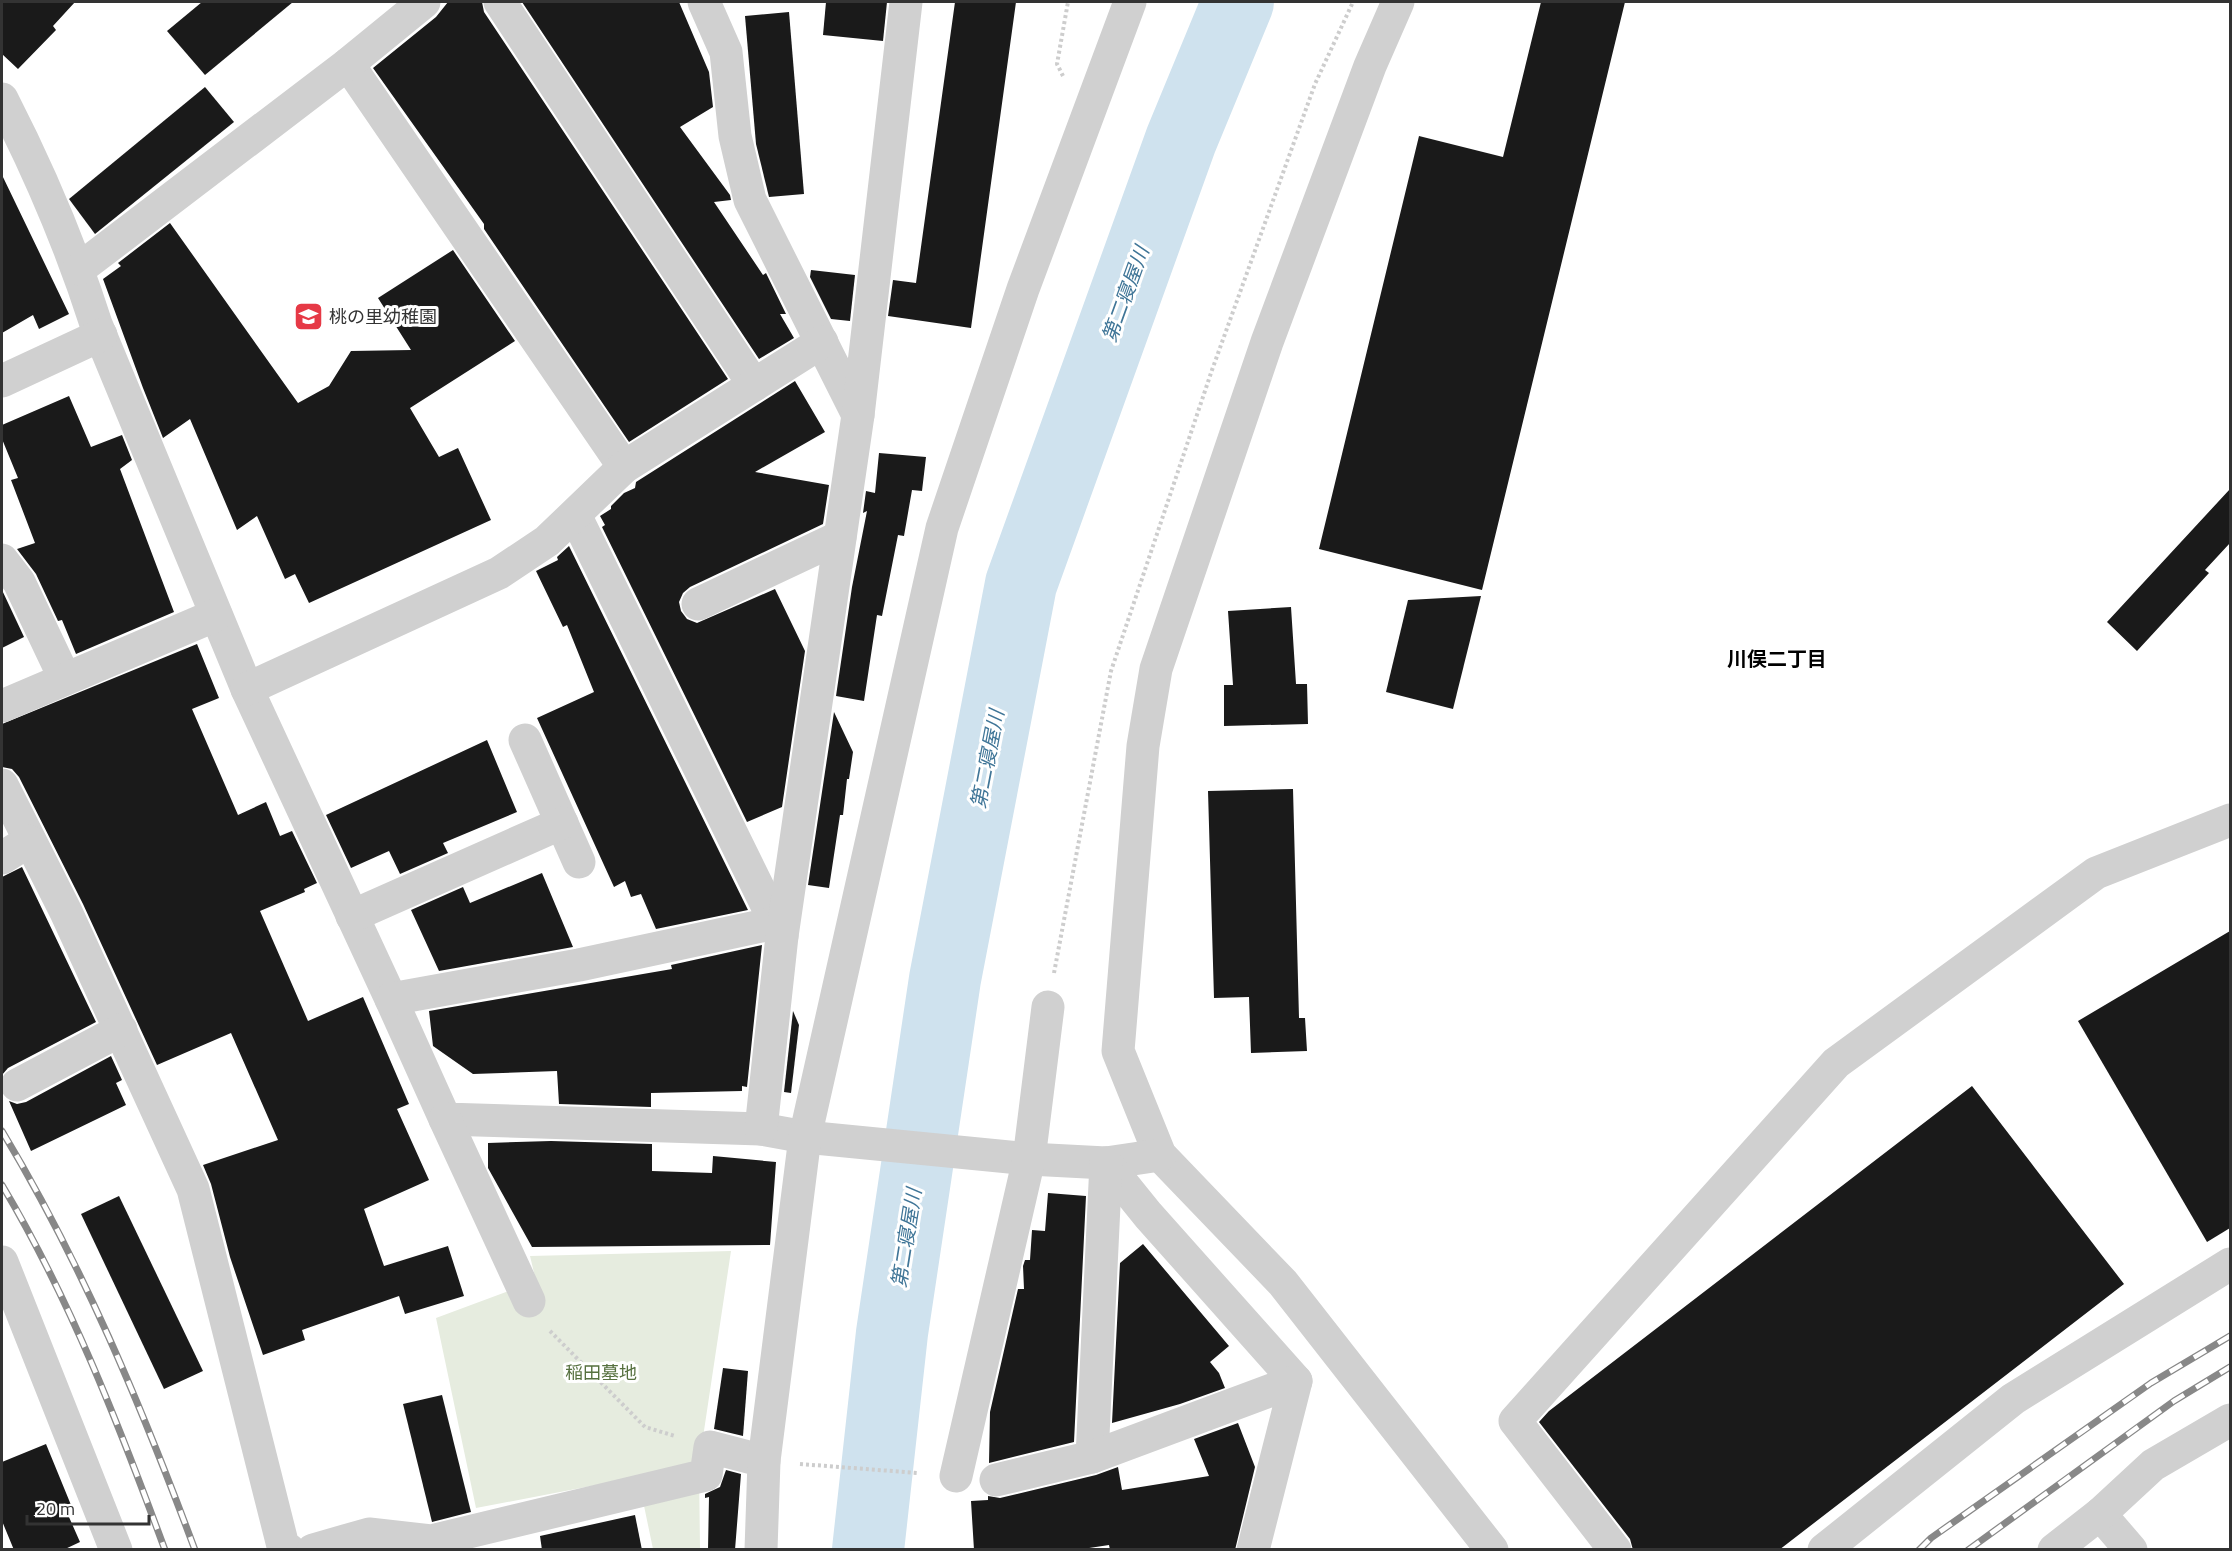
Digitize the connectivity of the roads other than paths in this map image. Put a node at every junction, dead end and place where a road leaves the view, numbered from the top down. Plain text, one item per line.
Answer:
1 (424, 2) edge
2 (500, 2) edge
3 (704, 2) edge
4 (906, 2) edge
5 (1130, 2) edge
6 (1398, 2) edge
7 (348, 64) junction
8 (2, 99) edge
9 (12, 147) edge
10 (79, 269) junction
11 (101, 335) junction
12 (822, 342) junction
13 (2, 381) edge
14 (753, 385) junction
15 (858, 415) junction
16 (624, 467) junction
17 (575, 515) junction
18 (840, 537) junction
19 (2, 560) edge
20 (698, 604) dead end
21 (216, 615) junction
22 (66, 679) junction
23 (247, 689) junction
24 (2, 706) edge
25 (525, 740) dead end
26 (2, 785) edge
27 (2230, 820) edge
28 (562, 823) junction
29 (29, 840) junction
30 (2, 858) edge
31 (579, 862) dead end
32 (352, 916) junction
33 (778, 930) junction
34 (392, 999) junction
35 (1048, 1007) dead end
36 (121, 1030) junction
37 (17, 1084) dead end
38 (445, 1119) junction
39 (761, 1129) junction
40 (806, 1137) junction
41 (1160, 1155) junction
42 (1029, 1159) junction
43 (1106, 1163) junction
44 (2, 1262) edge
45 (2230, 1264) edge
46 (529, 1301) road end
47 (1296, 1381) junction
48 (2230, 1420) edge
49 (1092, 1457) junction
50 (764, 1461) junction
51 (956, 1476) road end
52 (996, 1480) dead end
53 (2100, 1515) junction
54 (116, 1550) edge
55 (289, 1550) edge
56 (313, 1550) edge
57 (761, 1550) edge
58 (1253, 1550) edge
59 (1492, 1550) edge
60 (1615, 1550) edge
61 (1824, 1550) edge
62 (2054, 1550) edge
63 (2130, 1550) edge

1 - 7 street
2 - 14 street
3 - 12 street
4 - 15 street
5 - 40 street
6 - 41 street
7 - 10 street
7 - 16 street
8 - 9 street
9 - 10 street
10 - 11 street
11 - 13 street
11 - 21 street
12 - 14 street
12 - 15 street
14 - 16 street
15 - 18 street
16 - 17 street
17 - 23 street
17 - 33 street
18 - 20 street
18 - 33 street
19 - 22 street
21 - 22 street
21 - 23 street
22 - 24 street
23 - 32 street
25 - 28 street
26 - 29 street
27 - 60 street
28 - 31 street
28 - 32 street
29 - 30 street
29 - 36 street
32 - 34 street
33 - 34 street
33 - 39 street
34 - 38 street
35 - 42 street
36 - 37 street
36 - 55 street
38 - 39 street
38 - 46 street
39 - 40 street
40 - 42 street
40 - 50 street
41 - 43 street
41 - 59 street
42 - 43 street
42 - 51 street
43 - 47 street
43 - 49 street
44 - 54 street
45 - 61 street
47 - 49 street
47 - 58 street
48 - 53 street
49 - 52 street
50 - 56 street
50 - 57 street
53 - 62 street
53 - 63 street

